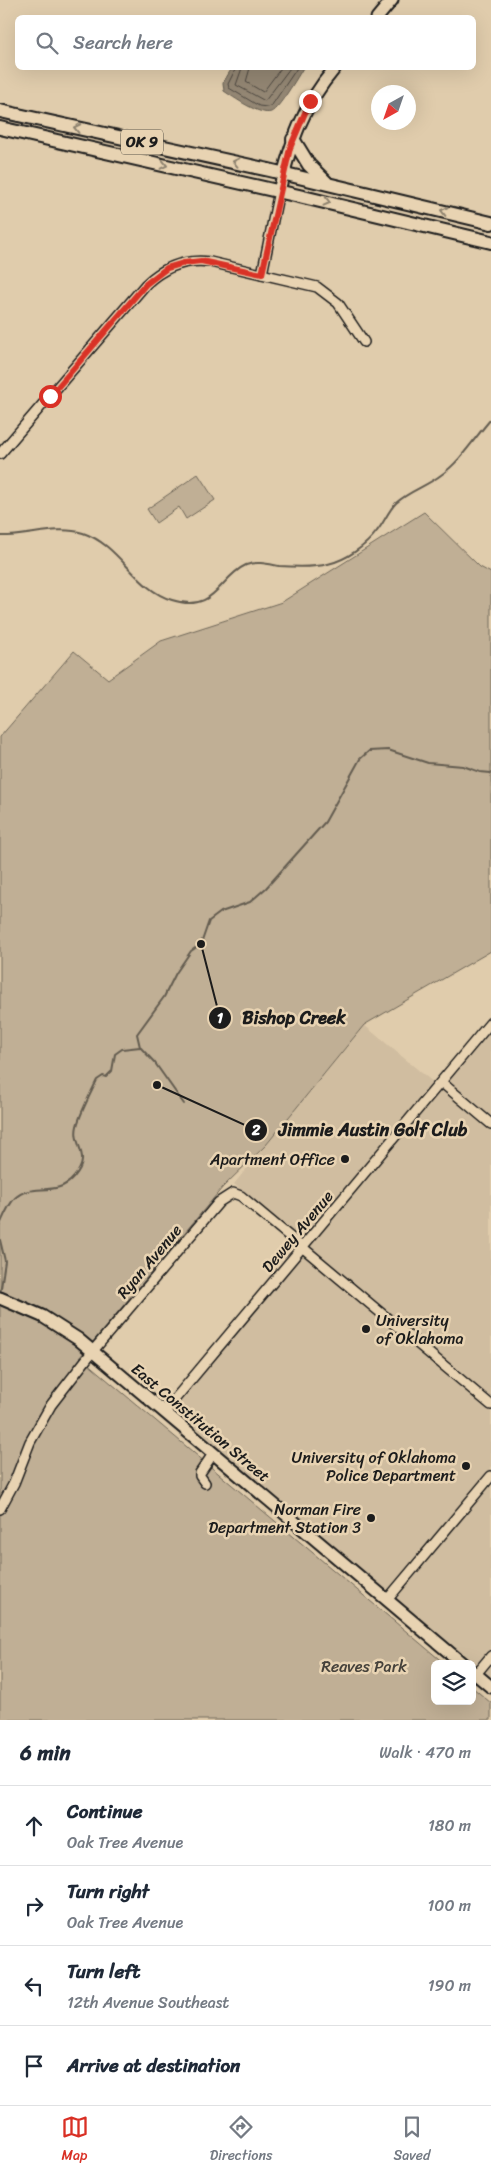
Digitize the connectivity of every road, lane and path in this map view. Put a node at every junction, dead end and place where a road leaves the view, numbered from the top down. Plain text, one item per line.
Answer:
1 (392, 0) edge
2 (380, 15) edge
3 (333, 70) edge
4 (0, 111) edge
5 (0, 128) edge
6 (292, 140) junction
7 (284, 173) junction
8 (328, 184) junction
9 (279, 191) junction
10 (491, 223) edge
11 (491, 242) edge
12 (262, 274) junction
13 (364, 342) dead end
14 (0, 454) edge
15 (491, 1022) edge
16 (441, 1082) junction
17 (491, 1124) edge
18 (303, 1247) junction
19 (0, 1298) edge
20 (92, 1352) junction
21 (491, 1405) edge
22 (164, 1412) junction
23 (213, 1454) junction
24 (491, 1476) edge
25 (205, 1483) dead end
26 (0, 1509) edge
27 (387, 1600) junction
28 (491, 1656) edge
29 (458, 1660) edge
30 (476, 1671) edge
31 (476, 1675) edge
32 (491, 1687) edge

1 - 2 main road
3 - 6 main road
7 -> 4 highway, OK 9
5 -> 9 highway, OK 9
6 - 7 main road
6 - 8 highway
7 - 8 highway, OK 9
7 - 9 main road
10 -> 8 highway, OK 9
9 -> 11 highway, OK 9
9 - 12 street
12 - 13 street
12 - 14 street
15 - 16 street, Dewey Avenue
16 - 17 street
16 - 18 street, Dewey Avenue
18 - 20 street, Ryan Avenue
18 - 21 street
18 - 22 street, Dewey Avenue
19 - 20 main road, East Constitution Street
20 - 22 main road, East Constitution Street
20 - 26 street, Ryan Avenue
22 - 23 main road, East Constitution Street
23 - 25 street
23 - 27 main road, East Constitution Street
24 - 27 street
27 - 29 main road, East Constitution Street
28 - 30 street
31 - 32 main road

